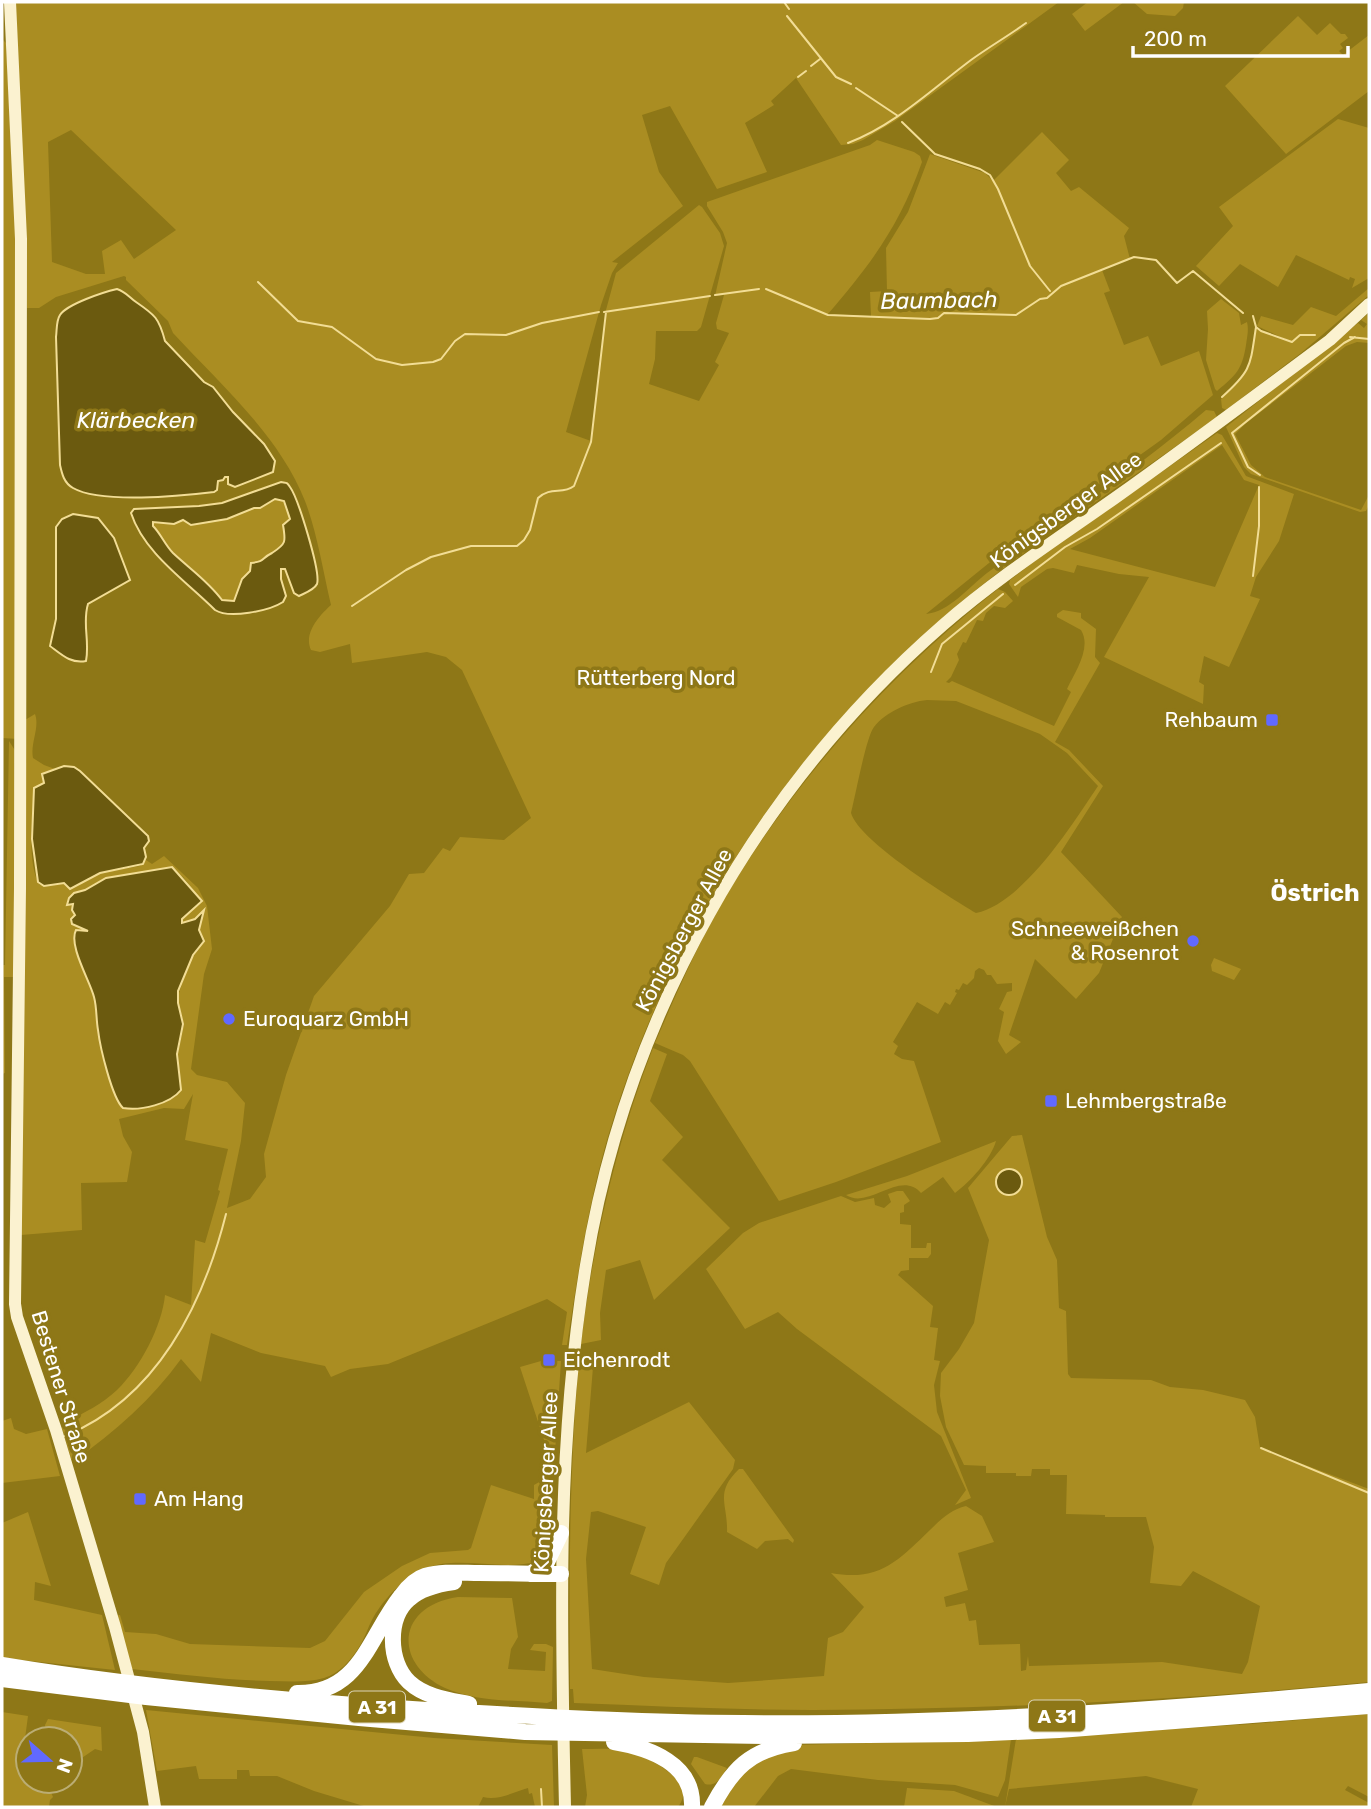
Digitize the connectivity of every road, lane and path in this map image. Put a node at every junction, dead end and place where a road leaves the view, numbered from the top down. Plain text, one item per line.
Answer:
1 (9, 2) edge
2 (1369, 304) edge
3 (561, 1532) junction
4 (530, 1574) junction
5 (561, 1580) junction
6 (2, 1665) edge
7 (2, 1679) edge
8 (204, 1691) junction
9 (1369, 1691) edge
10 (1369, 1706) edge
11 (550, 1717) junction
12 (525, 1732) junction
13 (904, 1735) junction
14 (155, 1807) edge
15 (565, 1807) edge
16 (692, 1807) edge
17 (712, 1807) edge

1 - 14 street, Bestener Straße
2 - 3 street, Königsberger Allee
3 - 4 highway
3 - 5 street, Königsberger Allee
4 - 5 highway
4 - 8 highway
5 - 11 highway
5 - 15 street, Königsberger Allee
6 - 8 highway, A 31
7 - 12 highway, A 31
8 - 11 highway, A 31
9 - 11 highway, A 31
10 - 13 highway, A 31
12 - 13 highway, A 31
12 - 16 highway
13 - 17 highway

